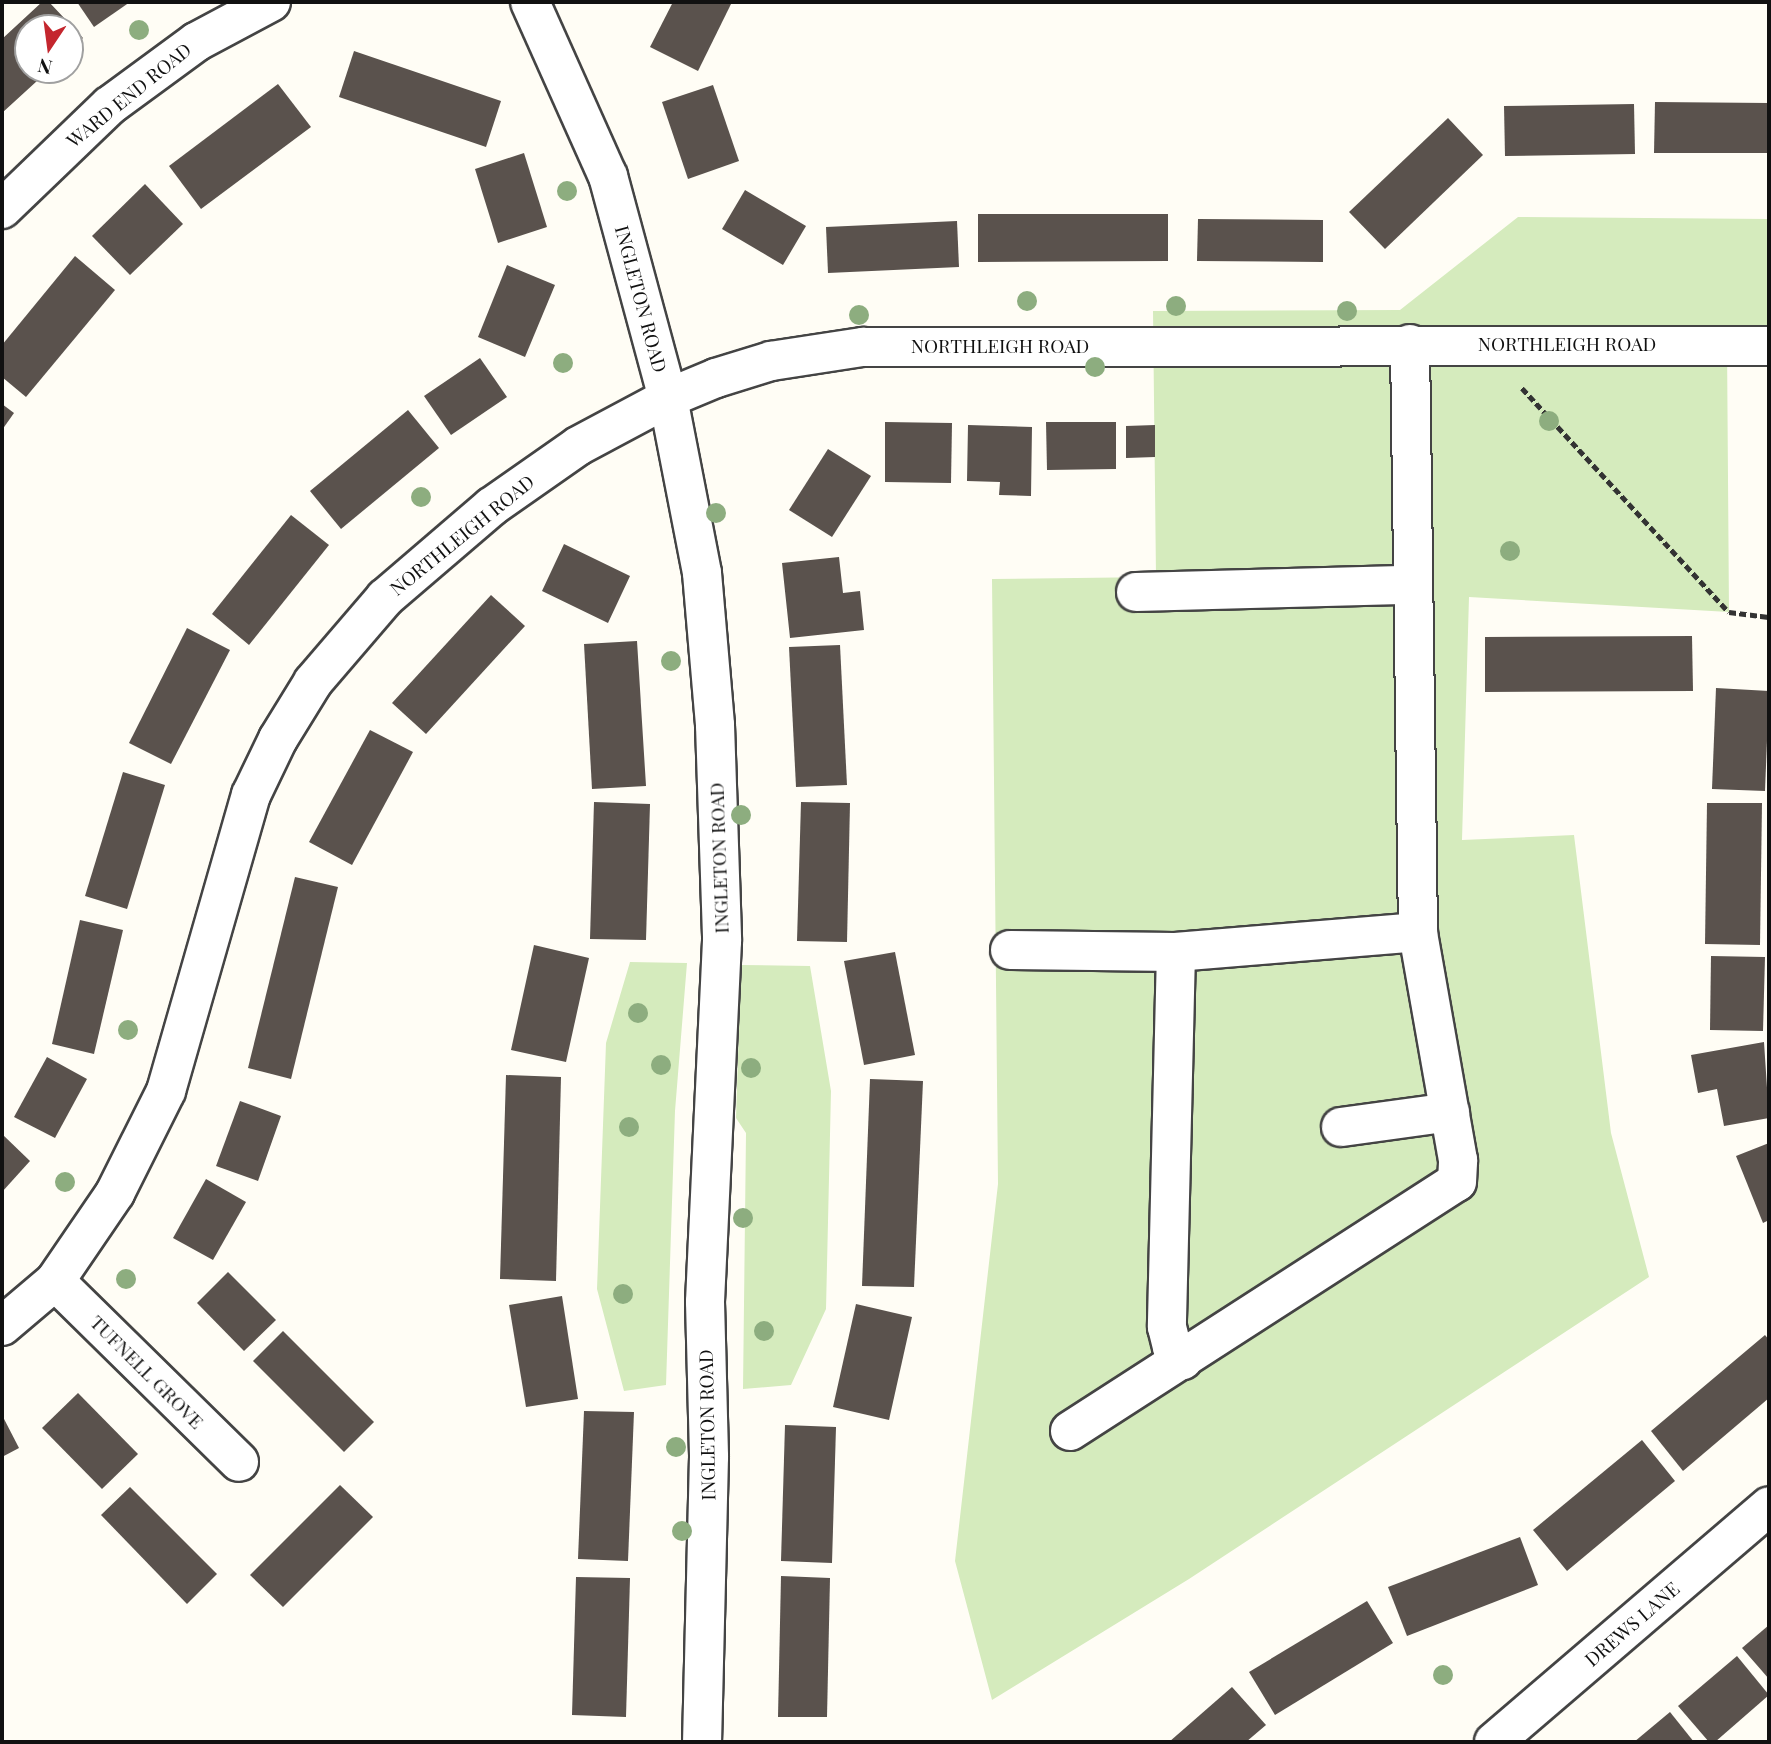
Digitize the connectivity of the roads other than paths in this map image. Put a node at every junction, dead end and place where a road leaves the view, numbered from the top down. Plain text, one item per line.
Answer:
1 (271, 2) edge
2 (530, 2) edge
3 (2, 209) edge
4 (1410, 344) junction
5 (1769, 346) edge
6 (668, 398) junction
7 (1411, 585) junction
8 (1136, 592) dead end
9 (1418, 932) junction
10 (1010, 950) dead end
11 (1176, 952) junction
12 (1450, 1112) junction
13 (1341, 1127) dead end
14 (55, 1281) junction
15 (2, 1326) edge
16 (1183, 1360) junction
17 (1070, 1431) dead end
18 (239, 1462) dead end
19 (1769, 1506) edge
20 (702, 1742) edge
21 (1494, 1742) edge

1 - 3 street, WARD END ROAD
2 - 6 street, INGLETON ROAD
4 - 5 street, NORTHLEIGH ROAD
4 - 6 street, NORTHLEIGH ROAD
4 - 7 street
6 - 14 street, NORTHLEIGH ROAD
6 - 20 street, INGLETON ROAD
7 - 8 street
7 - 9 street
9 - 11 street
9 - 12 street
10 - 11 street
11 - 16 street
12 - 13 street
12 - 16 street
14 - 15 street, NORTHLEIGH ROAD
14 - 18 street, TUFNELL GROVE
16 - 17 street
19 - 21 street, DREWS LANE

